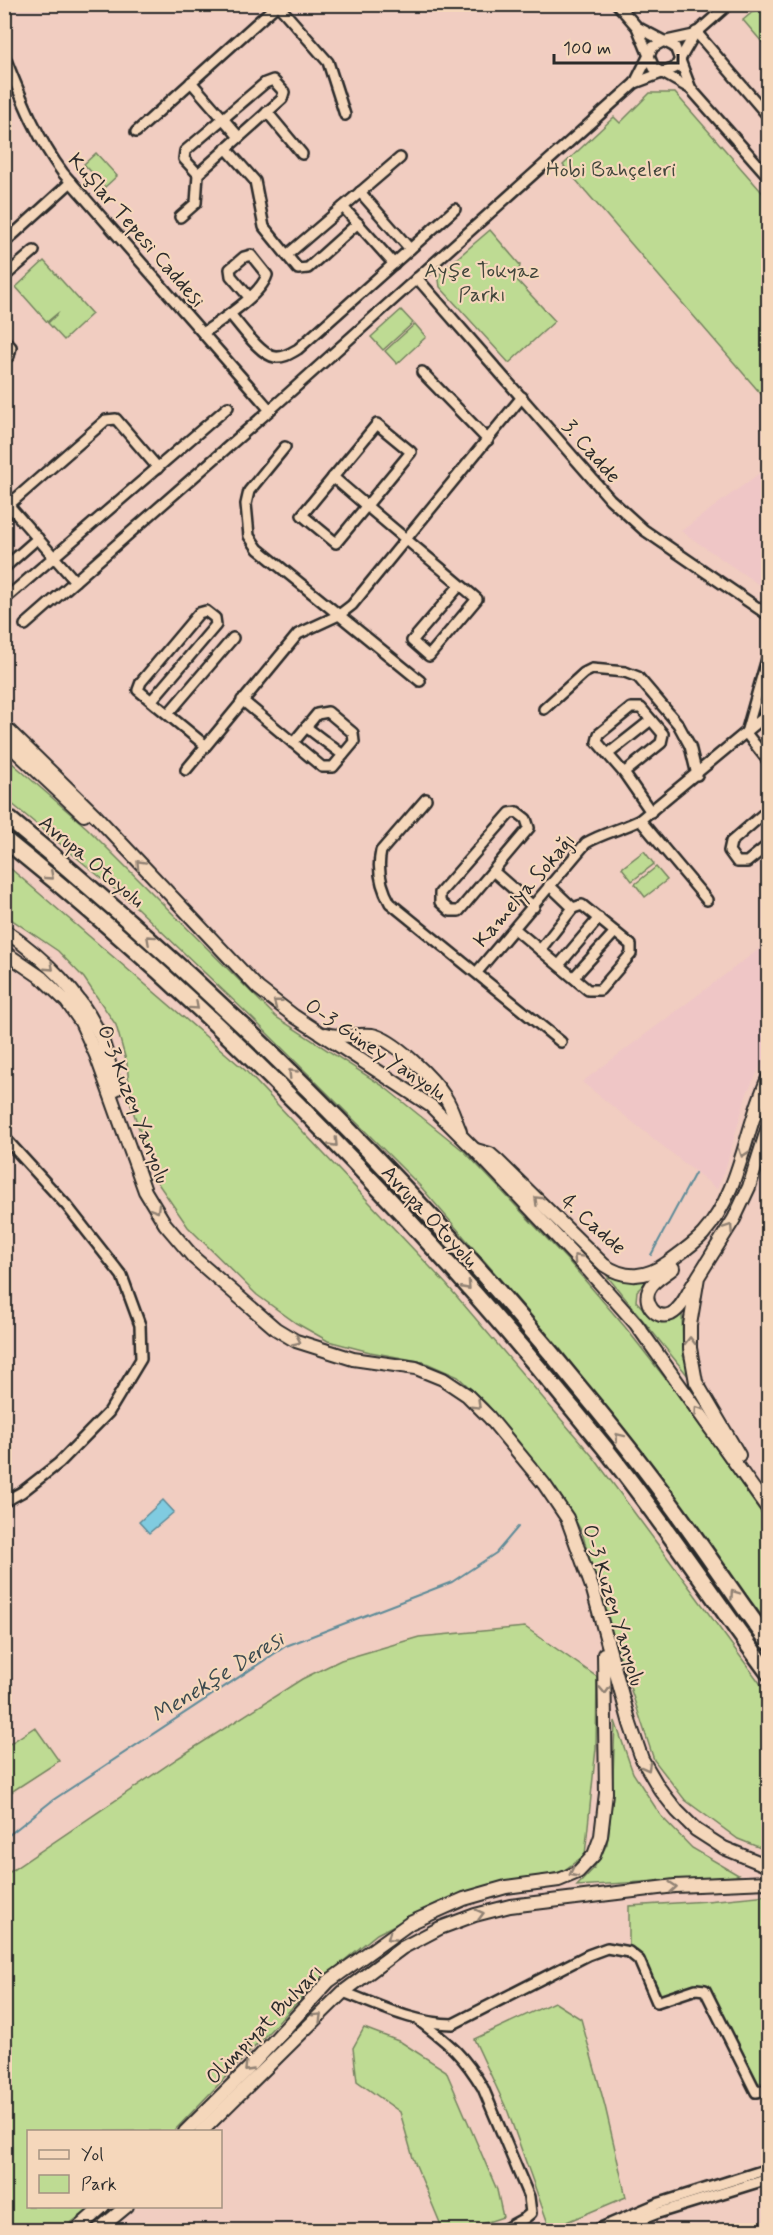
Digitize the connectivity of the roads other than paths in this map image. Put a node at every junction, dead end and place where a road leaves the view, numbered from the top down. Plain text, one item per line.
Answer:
1 (617, 4) edge
2 (729, 4) edge
3 (278, 5) edge
4 (637, 27) junction
5 (695, 34) junction
6 (667, 42) junction
7 (4, 55) edge
8 (649, 56) junction
9 (679, 59) junction
10 (662, 72) junction
11 (191, 82) junction
12 (635, 83) junction
13 (691, 89) junction
14 (267, 112) junction
15 (345, 115) dead end
16 (768, 116) edge
17 (223, 119) junction
18 (136, 132) dead end
19 (239, 137) junction
20 (226, 148) junction
21 (302, 154) dead end
22 (400, 158) dead end
23 (198, 174) junction
24 (768, 176) edge
25 (71, 182) junction
26 (360, 192) junction
27 (344, 207) junction
28 (455, 209) dead end
29 (180, 217) dead end
30 (358, 223) junction
31 (4, 243) edge
32 (410, 249) junction
33 (34, 251) dead end
34 (287, 255) junction
35 (394, 264) junction
36 (4, 277) edge
37 (417, 278) junction
38 (249, 297) junction
39 (230, 314) junction
40 (203, 333) junction
41 (4, 340) edge
42 (4, 360) edge
43 (422, 372) dead end
44 (522, 397) junction
45 (228, 407) dead end
46 (270, 410) junction
47 (488, 440) junction
48 (285, 447) dead end
49 (158, 468) junction
50 (333, 477) junction
51 (6, 505) edge
52 (366, 506) junction
53 (38, 538) junction
54 (405, 540) junction
55 (54, 557) junction
56 (4, 568) edge
57 (75, 581) junction
58 (460, 585) junction
59 (5, 599) edge
60 (339, 615) junction
61 (768, 615) edge
62 (25, 625) dead end
63 (233, 638) dead end
64 (768, 655) edge
65 (420, 681) dead end
66 (152, 700) junction
67 (242, 700) junction
68 (544, 709) dead end
69 (168, 714) junction
70 (768, 714) edge
71 (674, 719) junction
72 (651, 720) junction
73 (4, 726) edge
74 (306, 727) junction
75 (660, 730) junction
76 (746, 733) junction
77 (4, 740) edge
78 (293, 742) junction
79 (205, 745) junction
80 (608, 754) junction
81 (343, 755) junction
82 (768, 762) edge
83 (186, 770) dead end
84 (624, 773) junction
85 (697, 775) junction
86 (426, 799) dead end
87 (768, 810) edge
88 (651, 812) junction
89 (4, 815) edge
90 (640, 820) junction
91 (4, 839) edge
92 (118, 841) junction
93 (768, 845) edge
94 (493, 871) junction
95 (549, 885) junction
96 (707, 900) dead end
97 (534, 907) junction
98 (573, 908) junction
99 (599, 918) junction
100 (514, 929) junction
101 (4, 930) edge
102 (615, 932) junction
103 (540, 950) junction
104 (4, 952) edge
105 (559, 965) junction
106 (477, 972) junction
107 (574, 977) junction
108 (319, 1033) junction
109 (561, 1042) dead end
110 (768, 1078) edge
111 (768, 1127) edge
112 (4, 1137) edge
113 (462, 1137) junction
114 (475, 1150) junction
115 (132, 1156) junction
116 (702, 1236) junction
117 (698, 1277) junction
118 (4, 1502) edge
119 (768, 1507) edge
120 (603, 1632) junction
121 (768, 1641) edge
122 (768, 1672) edge
123 (768, 1866) edge
124 (768, 1882) edge
125 (343, 1992) junction
126 (418, 2020) junction
127 (768, 2090) edge
128 (187, 2130) edge
129 (203, 2130) edge
130 (768, 2169) edge
131 (768, 2178) edge
132 (101, 2208) edge
133 (125, 2208) edge
134 (76, 2230) edge
135 (98, 2230) edge
136 (106, 2230) edge
137 (503, 2230) edge
138 (596, 2230) edge
139 (614, 2230) edge

1 - 4 street
2 - 5 street
3 - 11 street
3 - 15 street
4 - 6 street
4 - 8 street
5 - 6 street
5 - 9 street
5 - 16 street
6 - 8 street
6 - 9 street
7 - 25 street, Kuşlar Tepesi Caddesi
8 - 10 street
8 - 12 street
9 - 10 street
9 - 13 street
10 - 12 street
10 - 13 street
11 - 17 street
11 - 18 street
12 - 37 street
13 - 24 street
14 - 17 street
14 - 19 street
14 - 21 street
17 - 19 street
17 - 23 street
19 - 20 street
20 - 23 street
20 - 34 street
22 - 26 street
23 - 29 street
25 - 31 street
25 - 40 street, Kuşlar Tepesi Caddesi
26 - 27 street
26 - 32 street
27 - 30 street
27 - 34 street
28 - 32 street
30 - 34 street
30 - 35 street
32 - 35 street
33 - 36 street
35 - 39 street
37 - 44 street, 3. Cadde
37 - 46 street
38 - 38 street
38 - 39 street
39 - 40 street
40 - 46 street, Kuşlar Tepesi Caddesi
41 - 42 street
43 - 47 street
44 - 47 street
44 - 61 street, 3. Cadde
45 - 49 street
46 - 57 street
47 - 54 street
48 - 60 street
49 - 51 street
49 - 55 street
50 - 52 street
50 - 52 street
50 - 52 street
51 - 53 street
52 - 54 street
53 - 55 street
53 - 56 street
54 - 58 street
54 - 60 street
55 - 57 street
55 - 59 street
57 - 62 street
58 - 58 street
60 - 65 street
60 - 67 street
63 - 69 street
64 - 76 street
66 - 66 street
66 - 69 street
67 - 78 street
67 - 79 street
68 - 71 street
69 - 79 street
70 - 76 street, Kamelya Sokağı
71 - 75 street
71 - 85 street
72 - 75 street
72 - 80 street
72 - 80 street
73 - 92 main road, O-3 Güney Yanyolu
74 - 78 street
74 - 81 street
74 - 81 street
75 - 84 street
76 - 82 street
76 - 85 street, Kamelya Sokağı
77 - 92 main road
78 - 81 street
79 - 83 street
80 - 84 street
84 - 88 street
85 - 88 street, Kamelya Sokağı
86 - 106 street
87 - 93 street
88 - 90 street, Kamelya Sokağı
121 -> 89 highway, Avrupa Otoyolu
90 - 95 street, Kamelya Sokağı
90 - 96 street
91 -> 122 highway, Avrupa Otoyolu
108 -> 92 main road, O-3 Güney Yanyolu
94 - 94 street
94 - 97 street
95 - 97 street, Kamelya Sokağı
95 - 98 street
97 - 100 street, Kamelya Sokağı
98 - 99 street
98 - 103 street
99 - 102 street
99 - 105 street
100 - 103 street
100 - 106 street, Kamelya Sokağı
101 -> 115 main road
102 - 107 street
102 - 107 street
103 - 105 street
104 - 115 main road, O-3 Kuzey Yanyolu
105 - 107 street
106 - 109 street
108 - 113 main road, O-3 Güney Yanyolu
108 - 113 main road
110 -> 116 main road, 4. Cadde
117 -> 111 main road
112 - 118 street
113 - 114 main road, O-3 Güney Yanyolu
116 -> 114 main road, 4. Cadde
119 -> 114 main road, O-3 Güney Yanyolu
115 -> 120 main road, O-3 Kuzey Yanyolu
116 - 117 main road
119 -> 117 main road
120 -> 123 main road, O-3 Kuzey Yanyolu
120 -> 128 main road, Olimpiyat Bulvarı
125 -> 124 main road, Olimpiyat Bulvarı
125 - 126 street
129 -> 125 main road, Olimpiyat Bulvarı
126 - 127 street
126 - 137 street
130 - 138 street
131 - 139 street
132 - 134 main road
133 - 135 main road
133 - 136 main road

